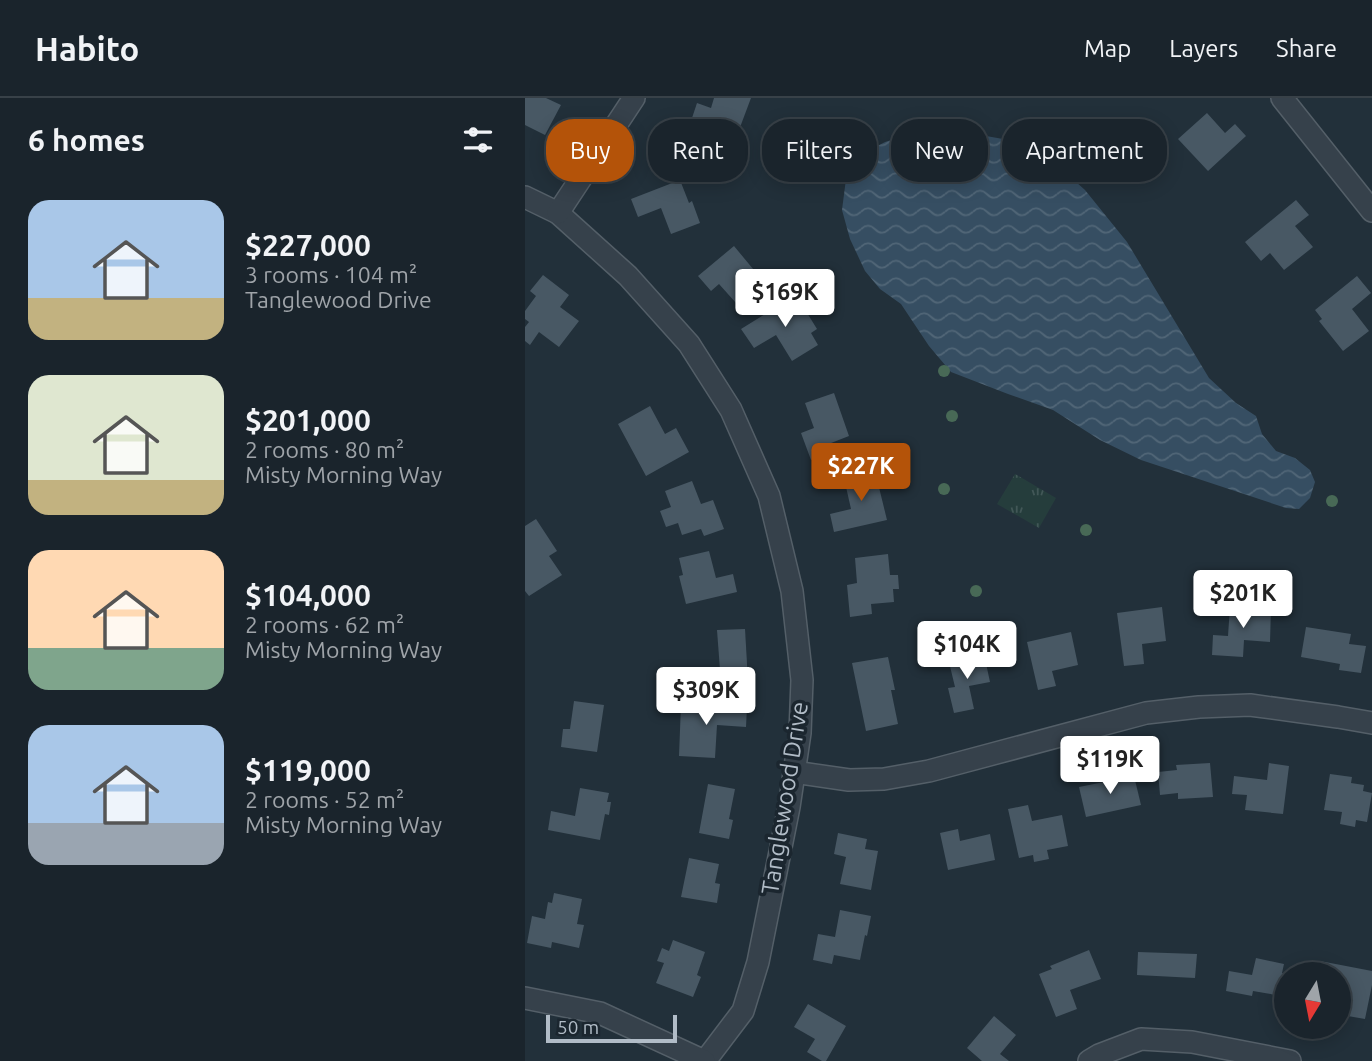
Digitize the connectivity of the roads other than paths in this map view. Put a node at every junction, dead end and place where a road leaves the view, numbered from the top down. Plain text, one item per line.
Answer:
1 (634, 98) edge
2 (1282, 98) edge
3 (525, 197) edge
4 (1372, 211) edge
5 (558, 214) junction
6 (1372, 723) edge
7 (794, 772) junction
8 (525, 998) edge
9 (705, 1061) edge
10 (1089, 1061) edge
11 (1290, 1061) edge

1 - 5 street
2 - 4 street
3 - 5 street, Tanglewood Drive
5 - 7 street, Tanglewood Drive
6 - 7 street
7 - 9 street, Tanglewood Drive
8 - 9 street
10 - 11 street

